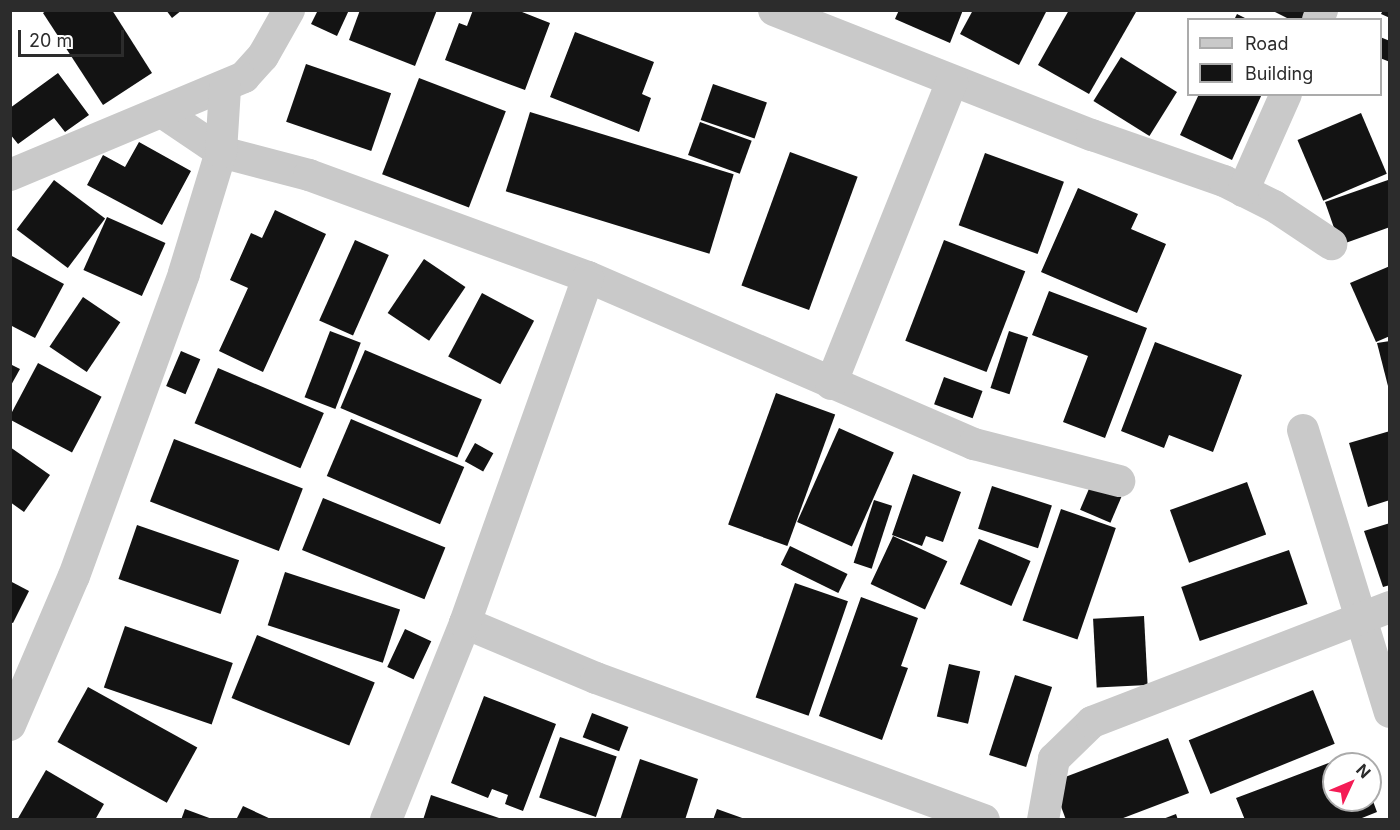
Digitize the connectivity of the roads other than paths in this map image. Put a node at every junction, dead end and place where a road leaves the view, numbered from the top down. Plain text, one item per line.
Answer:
1 (289, 10) edge
2 (774, 10) edge
3 (952, 81) junction
4 (225, 88) junction
5 (1285, 96) edge
6 (162, 112) junction
7 (221, 152) junction
8 (10, 175) edge
9 (1243, 191) junction
10 (1331, 244) dead end
11 (588, 277) junction
12 (831, 384) junction
13 (1303, 430) dead end
14 (1119, 481) dead end
15 (1375, 612) edge
16 (465, 623) junction
17 (1389, 712) edge
18 (10, 725) edge
19 (386, 819) edge
20 (984, 819) edge
21 (1043, 819) edge

1 - 4 street
2 - 3 street
3 - 9 street
3 - 12 street
4 - 6 street
4 - 7 street
5 - 9 street
6 - 7 street
6 - 8 street
7 - 11 street
7 - 18 street
9 - 10 street
11 - 12 street
11 - 16 street
12 - 14 street
13 - 15 street
15 - 17 street
15 - 21 street
16 - 19 street
16 - 20 street

